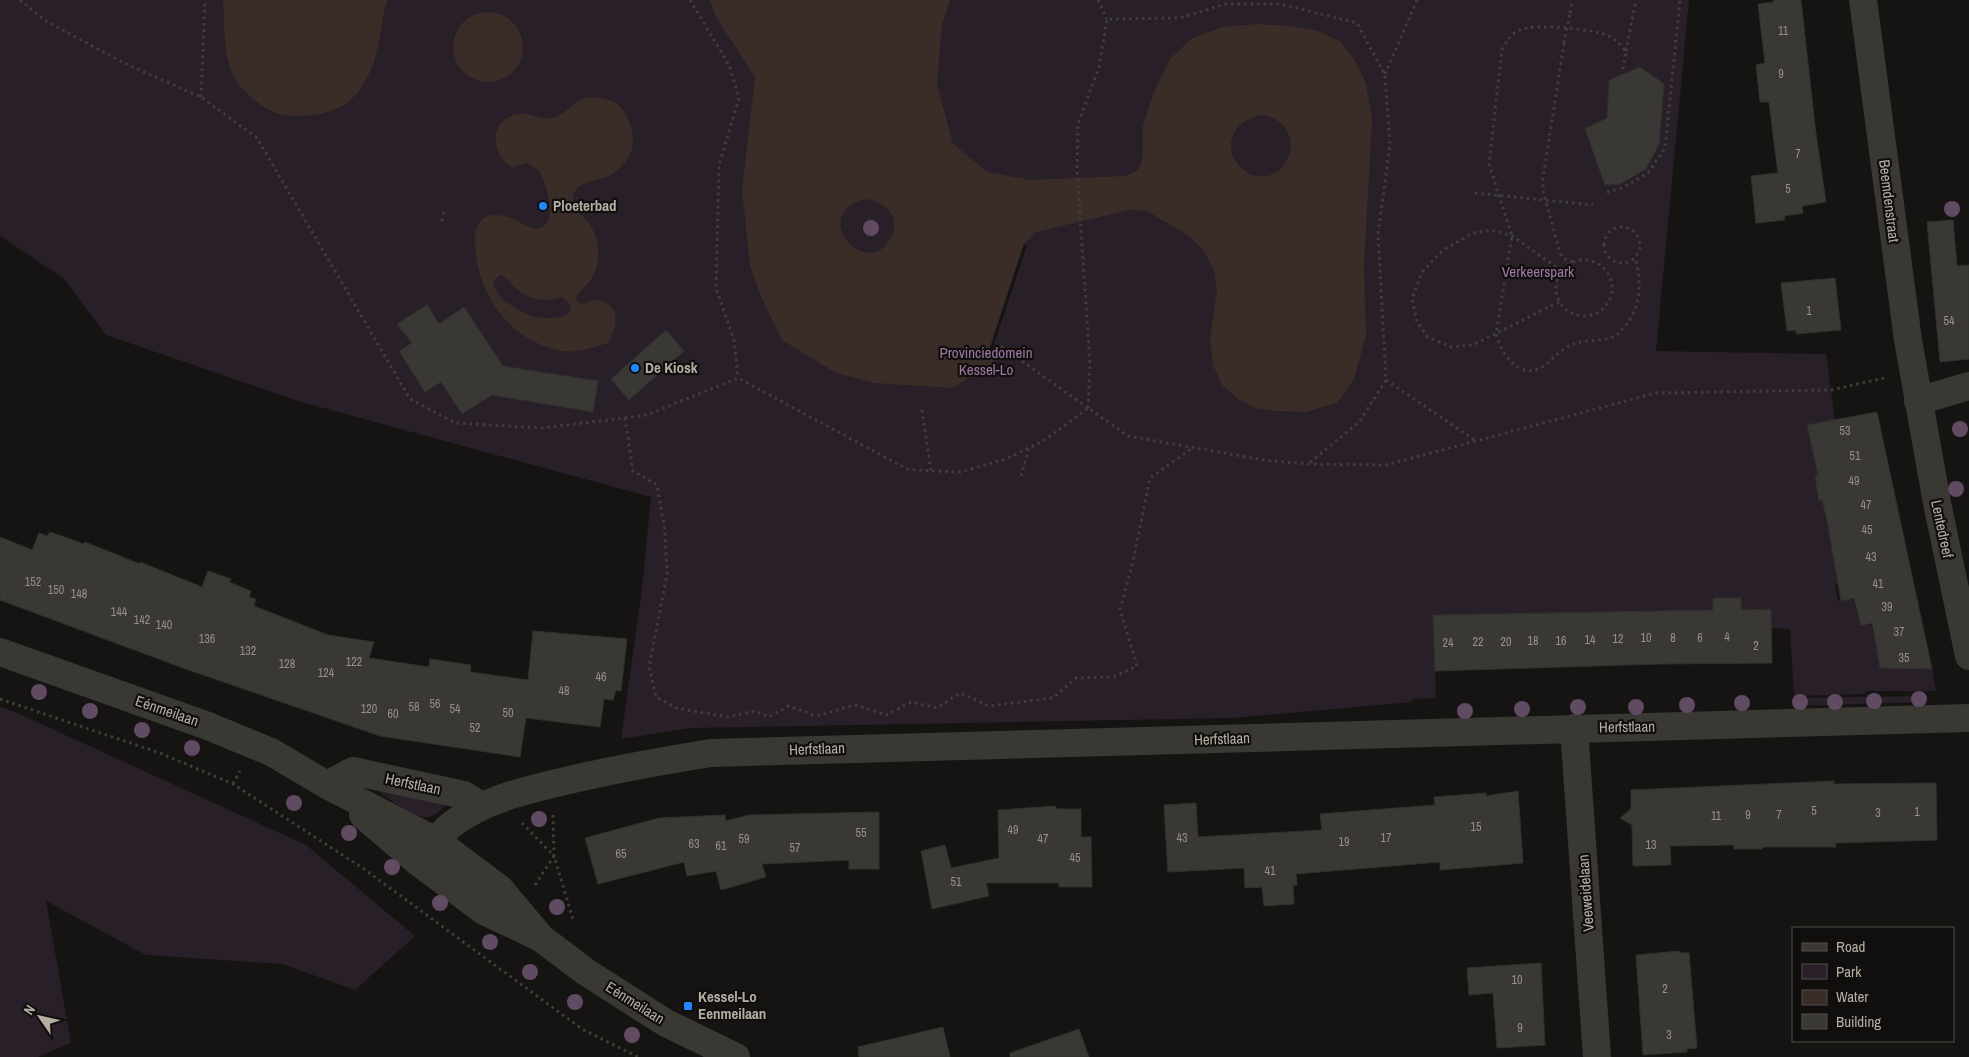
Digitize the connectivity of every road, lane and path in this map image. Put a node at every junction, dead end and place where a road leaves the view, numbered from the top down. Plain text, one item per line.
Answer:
1 (20, 0) edge
2 (205, 0) edge
3 (690, 0) edge
4 (1098, 0) edge
5 (1417, 0) edge
6 (1572, 0) edge
7 (1634, 0) edge
8 (1680, 0) edge
9 (1863, 0) edge
10 (1108, 19) junction
11 (1626, 52) junction
12 (1623, 69) dead end
13 (1385, 75) junction
14 (201, 97) junction
15 (1607, 192) dead end
16 (1475, 193) dead end
17 (1593, 206) dead end
18 (444, 211) dead end
19 (442, 221) dead end
20 (1512, 236) junction
21 (1635, 258) junction
22 (1573, 262) junction
23 (1562, 271) junction
24 (1560, 302) junction
25 (1496, 334) junction
26 (1001, 346) dead end
27 (738, 378) junction
28 (1885, 378) dead end
29 (1386, 380) junction
30 (1969, 386) edge
31 (1918, 401) junction
32 (1088, 408) junction
33 (922, 410) dead end
34 (625, 418) junction
35 (1476, 440) junction
36 (1194, 447) junction
37 (1028, 448) junction
38 (1308, 464) junction
39 (931, 471) junction
40 (1021, 476) dead end
41 (0, 652) edge
42 (1969, 656) edge
43 (0, 699) edge
44 (1969, 718) edge
45 (1574, 728) junction
46 (327, 785) junction
47 (546, 785) junction
48 (492, 802) junction
49 (436, 841) junction
50 (554, 856) junction
51 (418, 862) junction
52 (518, 911) junction
53 (541, 938) junction
54 (586, 972) junction
55 (638, 1057) edge
56 (736, 1057) edge
57 (1597, 1057) edge

1 - 14 path
2 - 14 path
3 - 27 path
4 - 10 path
5 - 13 path
6 - 22 path, bridge
7 - 11 path
8 - 15 path
9 - 31 street, Beemdenstraat
10 - 13 path
10 - 32 path
11 - 12 path
11 - 20 path
13 - 29 path
14 - 34 path
16 - 17 path, bridge
18 - 19 path
20 - 23 path
20 - 25 path
20 - 25 path
21 - 21 path
21 - 25 path
22 - 23 path
22 - 24 path
23 - 24 path
24 - 25 path
26 - 32 path
27 - 34 path
27 - 39 path
28 - 35 path
29 - 35 path
29 - 38 path
30 - 31 street
31 - 42 street, Lentedreef
32 - 36 path
32 - 37 path
33 - 39 path
34 - 36 path
35 - 38 path
36 - 38 path
37 - 39 path
37 - 40 path
41 - 46 street, Eénmeilaan
43 - 55 path
44 - 45 street, Herfstlaan
45 - 47 street, Herfstlaan
45 - 57 street, Veeweidelaan
46 - 48 street, Herfstlaan
46 - 49 street, Eénmeilaan
46 - 51 street, Eénmeilaan
47 - 48 street, Herfstlaan
47 - 50 path
48 - 49 street, Herfstlaan
48 - 50 path
49 - 51 street, Herfstlaan
49 - 52 street, Eénmeilaan
50 - 52 path
50 - 54 path
51 - 53 street, Eénmeilaan
52 - 53 street, Eénmeilaan
53 - 54 street, Eénmeilaan
54 - 56 street, Eénmeilaan

